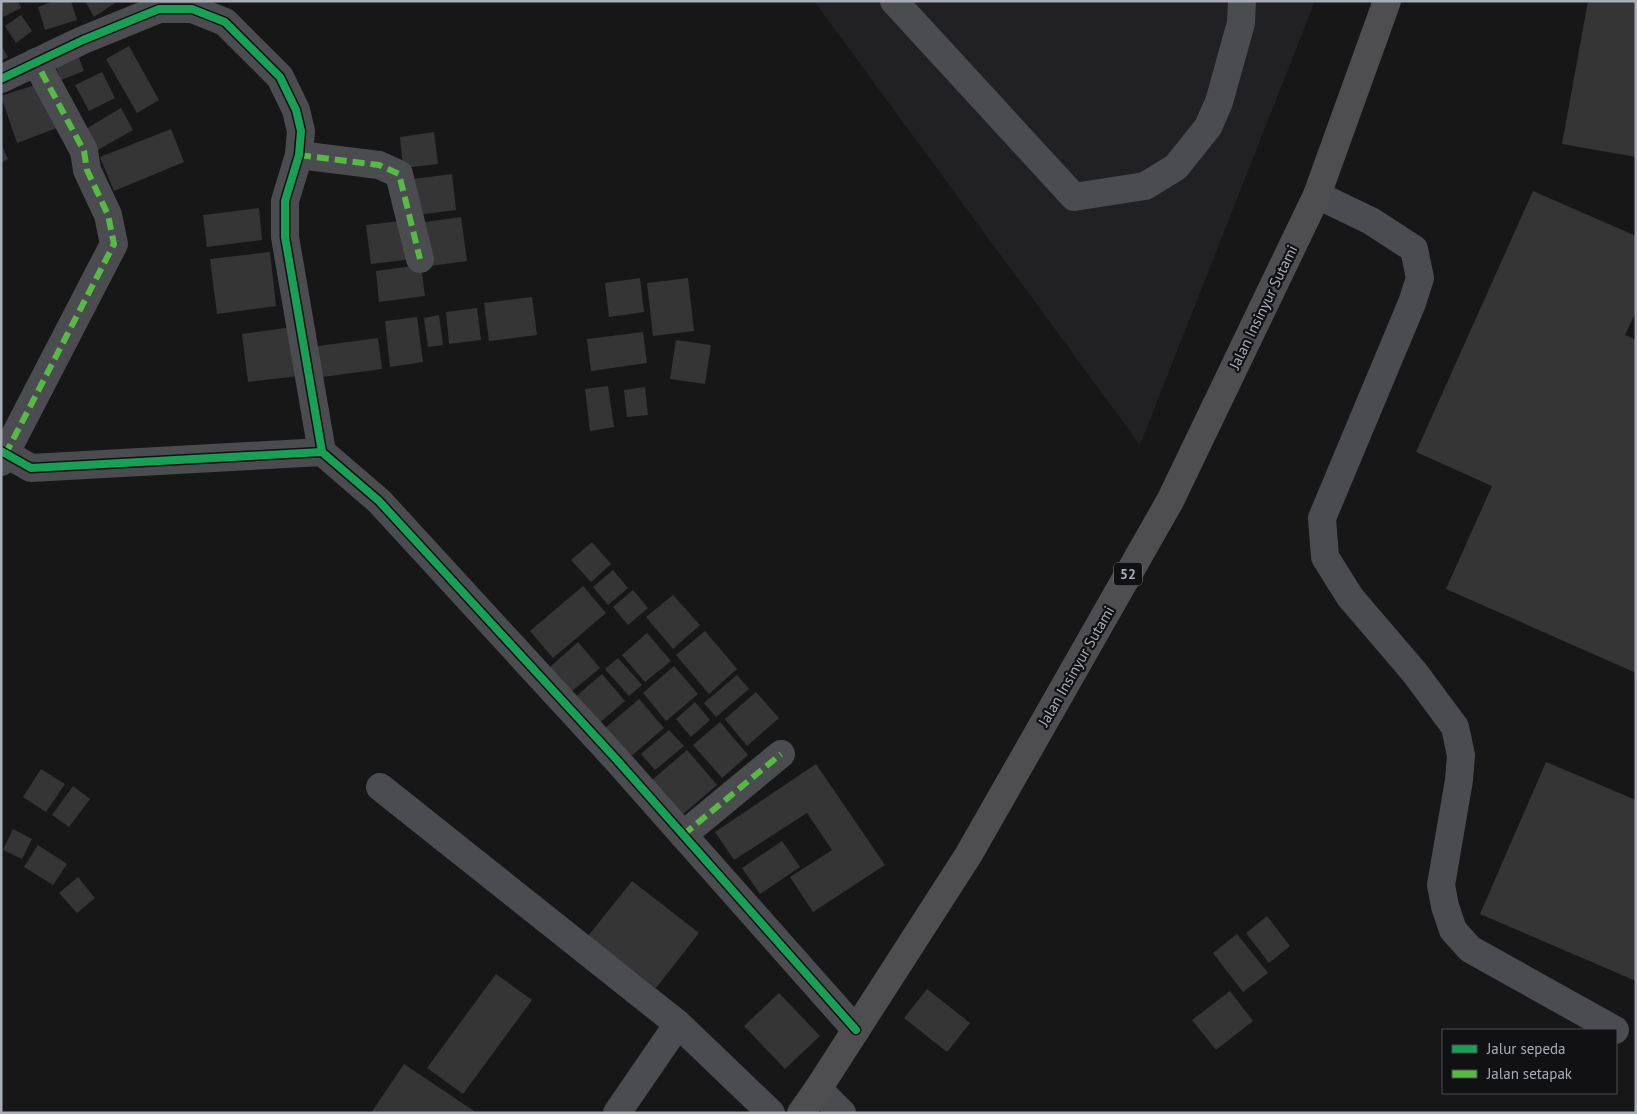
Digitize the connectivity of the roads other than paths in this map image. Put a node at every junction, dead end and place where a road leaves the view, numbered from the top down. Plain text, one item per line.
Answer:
1 (894, 1) edge
2 (1242, 1) edge
3 (1387, 1) edge
4 (36, 62) junction
5 (1, 79) edge
6 (299, 155) junction
7 (1317, 195) junction
8 (420, 259) dead end
9 (322, 452) junction
10 (3, 456) edge
11 (782, 754) dead end
12 (380, 786) dead end
13 (683, 834) junction
14 (678, 1024) junction
15 (1613, 1029) edge
16 (856, 1030) junction
17 (1617, 1031) edge
18 (1636, 1042) edge
19 (818, 1089) junction
20 (617, 1113) edge
21 (771, 1113) edge
22 (801, 1113) edge
23 (842, 1113) edge

1 - 2 street
3 - 7 highway, Jalan Insinyur Sutami / 52
4 - 5 street
4 - 6 street
4 - 10 street
6 - 8 street
6 - 9 street
7 - 15 street
7 - 16 highway, Jalan Insinyur Sutami / 52
9 - 10 street
9 - 13 street
11 - 13 street
12 - 14 street
13 - 16 street
14 - 20 street
14 - 21 street
16 - 19 highway, Jalan Insinyur Sutami / 52
17 - 18 street
19 - 22 highway, Jalan Insinyur Sutami / 52
19 - 23 street

